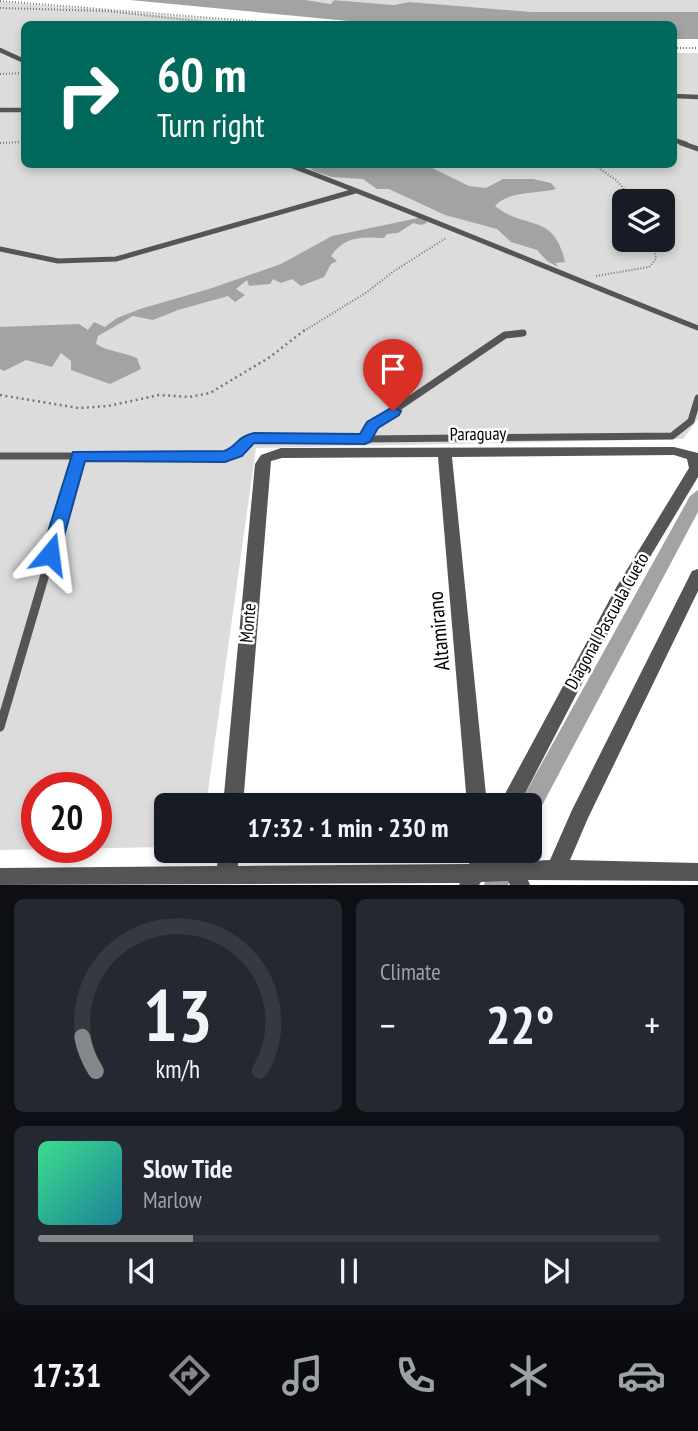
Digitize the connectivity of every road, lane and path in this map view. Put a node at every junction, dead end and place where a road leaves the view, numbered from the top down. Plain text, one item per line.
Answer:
1 (0, 1) edge
2 (0, 8) edge
3 (197, 21) edge
4 (249, 21) edge
5 (677, 48) edge
6 (698, 48) edge
7 (0, 50) edge
8 (21, 60) edge
9 (21, 73) edge
10 (0, 74) edge
11 (677, 96) edge
12 (698, 97) edge
13 (0, 110) edge
14 (21, 110) edge
15 (677, 141) edge
16 (21, 142) edge
17 (0, 143) edge
18 (698, 149) edge
19 (297, 168) edge
20 (599, 168) edge
21 (624, 189) edge
22 (356, 191) junction
23 (460, 234) junction
24 (0, 249) edge
25 (655, 252) edge
26 (572, 278) junction
27 (698, 328) edge
28 (523, 333) dead end
29 (0, 395) edge
30 (698, 398) edge
31 (365, 439) junction
32 (674, 451) joint
33 (281, 453) joint
34 (445, 454) junction
35 (0, 456) edge
36 (79, 456) junction
37 (698, 575) edge
38 (0, 727) edge
39 (234, 793) edge
40 (476, 793) edge
41 (515, 793) edge
42 (228, 863) edge
43 (698, 872) edge
44 (227, 875) junction
45 (565, 875) edge
46 (514, 876) edge
47 (476, 877) edge
48 (0, 878) edge

1 - 4 path
2 - 3 path
5 - 6 path
7 - 8 lane
9 - 10 path
11 - 12 lane
13 - 14 lane
15 - 18 lane
16 - 17 path
19 - 22 lane
20 - 21 path
22 - 23 lane
22 - 24 lane
23 - 26 lane
23 - 29 path
25 - 26 path
26 - 27 lane
28 - 31 lane
30 - 31 lane
31 - 36 lane
32 - 34 street, Paraguay
32 - 41 street, Diagonal Pascuala Cueto
33 - 34 street, Paraguay
33 - 39 street, Monte
34 - 40 street, Altamirano
35 - 36 lane
36 - 38 lane
37 - 45 street
42 - 44 street
43 - 45 street
44 - 47 street
44 - 48 street
45 - 46 street
46 - 47 street

